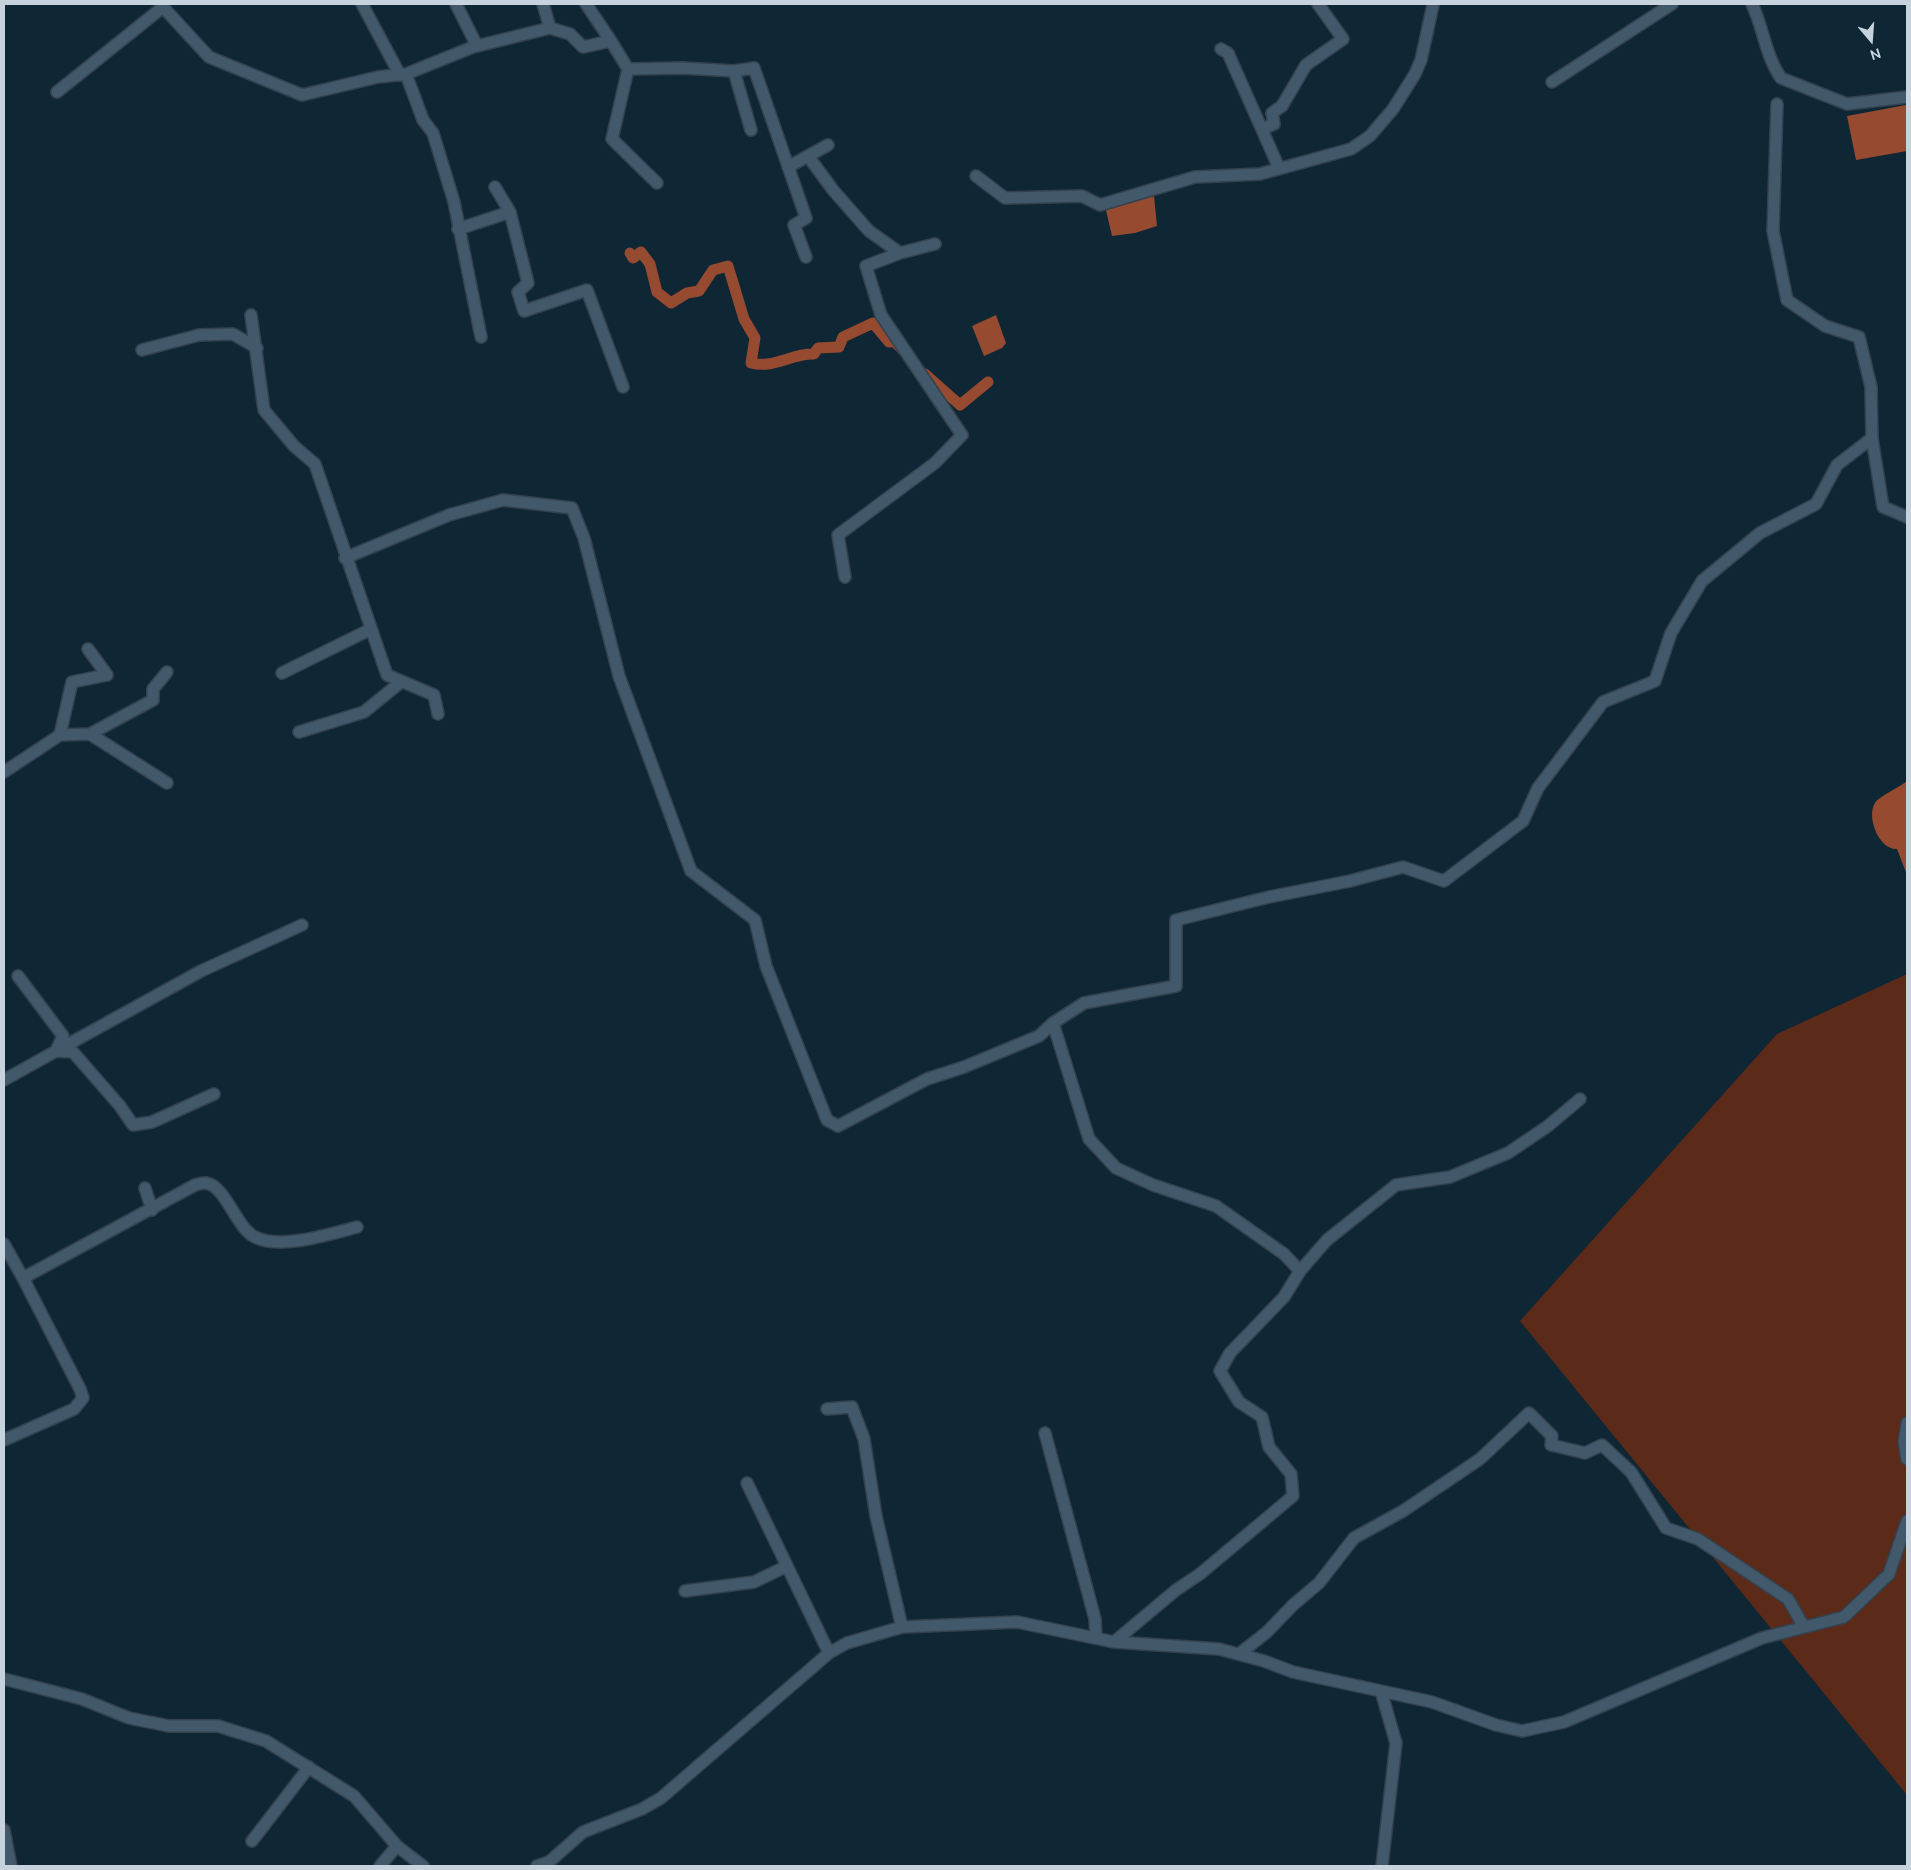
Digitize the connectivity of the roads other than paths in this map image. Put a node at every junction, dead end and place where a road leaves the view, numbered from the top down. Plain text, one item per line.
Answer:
1 (362, 4) edge
2 (456, 4) edge
3 (543, 4) edge
4 (586, 4) edge
5 (1318, 4) edge
6 (1435, 4) edge
7 (1672, 4) edge
8 (1752, 4) edge
9 (162, 5) edge
10 (550, 28) junction
11 (611, 41) junction
12 (477, 46) junction
13 (1221, 49) dead end
14 (628, 69) junction
15 (734, 72) junction
16 (403, 74) junction
17 (1552, 82) dead end
18 (57, 92) dead end
19 (1907, 97) edge
20 (1778, 104) dead end
21 (1262, 129) junction
22 (750, 130) dead end
23 (828, 145) dead end
24 (808, 156) junction
25 (788, 167) junction
26 (1279, 168) junction
27 (976, 176) dead end
28 (657, 183) dead end
29 (495, 187) dead end
30 (510, 212) junction
31 (458, 229) junction
32 (936, 244) dead end
33 (900, 254) junction
34 (806, 257) dead end
35 (251, 316) dead end
36 (481, 337) dead end
37 (257, 348) junction
38 (142, 350) dead end
39 (623, 388) dead end
40 (1872, 438) junction
41 (1907, 516) edge
42 (345, 558) junction
43 (845, 577) dead end
44 (371, 629) junction
45 (88, 650) dead end
46 (167, 672) dead end
47 (282, 673) dead end
48 (401, 682) junction
49 (438, 714) dead end
50 (299, 732) dead end
51 (90, 734) junction
52 (60, 735) junction
53 (4, 772) edge
54 (167, 783) dead end
55 (302, 925) dead end
56 (18, 976) dead end
57 (1053, 1023) junction
58 (56, 1051) junction
59 (4, 1080) edge
60 (214, 1094) dead end
61 (1580, 1099) dead end
62 (145, 1188) dead end
63 (152, 1210) junction
64 (357, 1227) dead end
65 (4, 1244) edge
66 (1300, 1271) junction
67 (23, 1278) junction
68 (827, 1409) dead end
69 (1907, 1423) edge
70 (1045, 1433) dead end
71 (4, 1440) edge
72 (1907, 1459) edge
73 (747, 1483) dead end
74 (1907, 1520) edge
75 (787, 1566) junction
76 (685, 1591) dead end
77 (902, 1627) junction
78 (1804, 1627) junction
79 (1096, 1636) junction
80 (1114, 1642) junction
81 (829, 1653) junction
82 (1239, 1654) junction
83 (4, 1679) edge
84 (1381, 1691) junction
85 (309, 1766) junction
86 (4, 1830) edge
87 (252, 1841) dead end
88 (397, 1846) junction
89 (11, 1866) edge
90 (380, 1866) edge
91 (423, 1866) edge
92 (537, 1866) edge
93 (1382, 1866) edge

1 - 16 street
2 - 12 street
3 - 10 street
4 - 11 street
5 - 21 street
6 - 26 street
7 - 17 street
8 - 19 street
9 - 16 street
9 - 18 street
10 - 11 street
10 - 12 street
11 - 14 street
12 - 16 street
13 - 21 street
14 - 15 street
14 - 28 street
15 - 22 street
15 - 25 street
16 - 31 street
20 - 40 street
21 - 26 street
23 - 24 street
24 - 25 street
24 - 33 street
25 - 34 street
26 - 27 street
29 - 30 street
30 - 31 street
30 - 39 street
31 - 36 street
32 - 33 street
33 - 43 street
35 - 37 street
37 - 38 street
37 - 42 street
40 - 41 street
40 - 57 street
42 - 44 street
42 - 57 street
44 - 47 street
44 - 48 street
45 - 52 street
46 - 51 street
48 - 49 street
48 - 50 street
51 - 52 street
51 - 54 street
52 - 53 street
55 - 58 street
56 - 58 street
57 - 66 street
58 - 59 street
58 - 60 street
61 - 66 street
62 - 63 street
63 - 64 street
63 - 67 street
65 - 67 street
66 - 80 street
67 - 71 street
68 - 77 street
69 - 72 street
70 - 79 street
73 - 75 street
74 - 78 street
75 - 76 street
75 - 81 street
77 - 79 street
77 - 81 street
78 - 82 street
78 - 84 street
79 - 80 street
80 - 82 street
81 - 92 street
82 - 84 street
83 - 85 street
84 - 93 street
85 - 87 street
85 - 88 street
86 - 89 street
88 - 90 street
88 - 91 street

